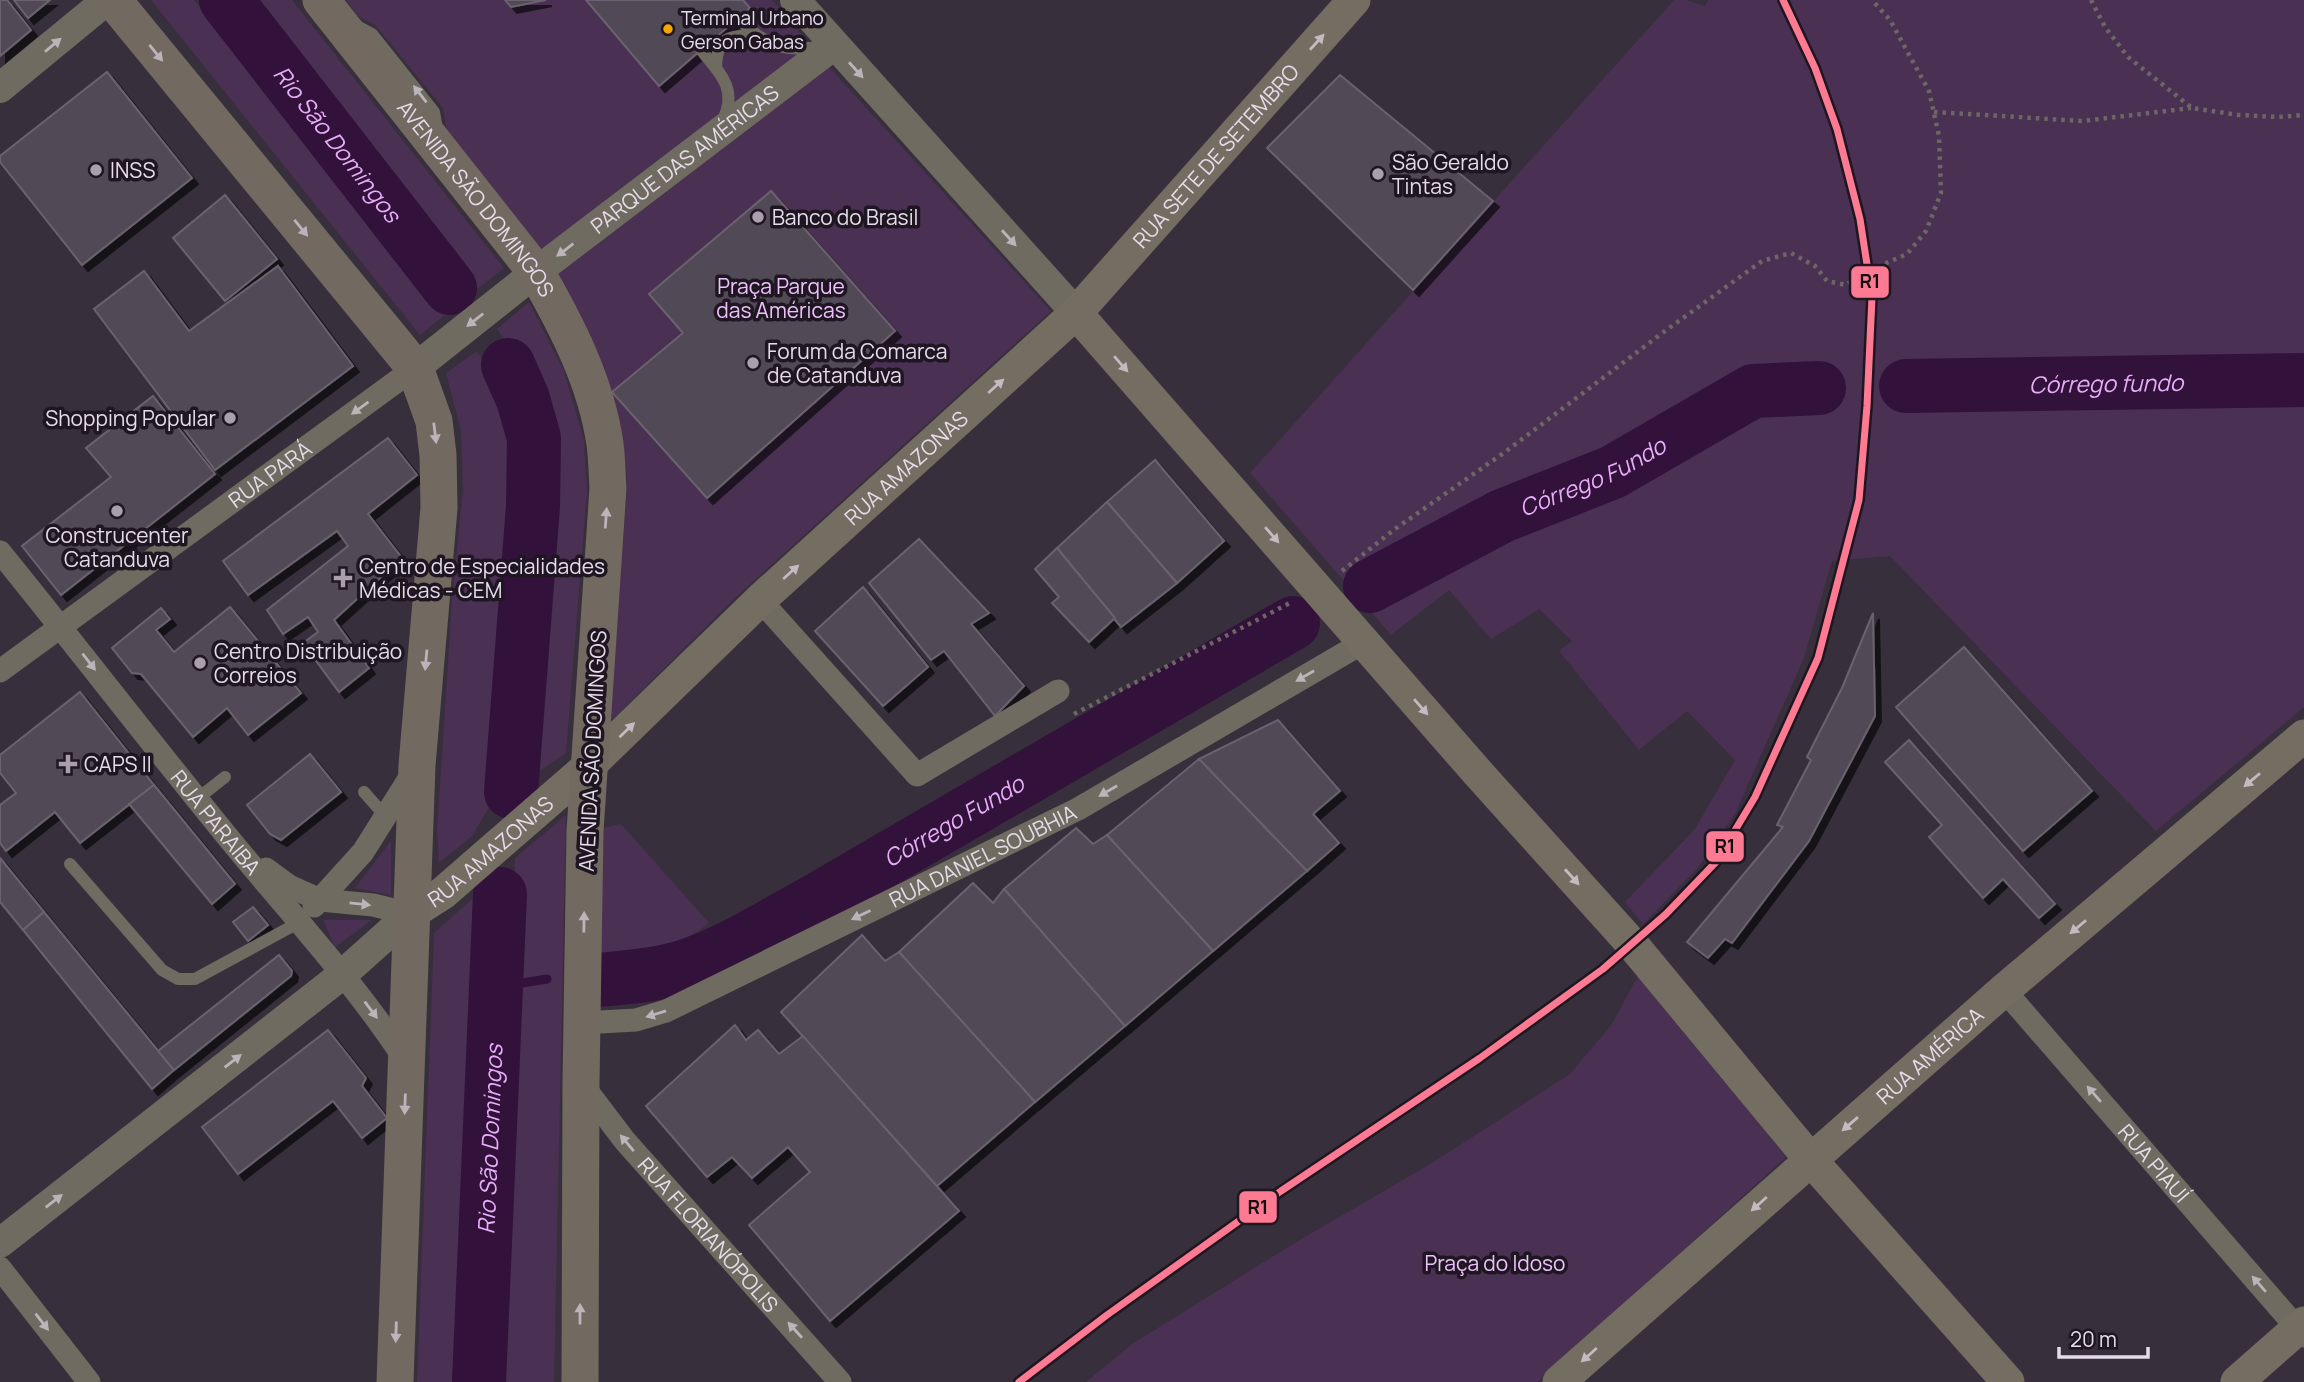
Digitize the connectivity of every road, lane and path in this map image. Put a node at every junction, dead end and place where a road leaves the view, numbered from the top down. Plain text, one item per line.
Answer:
1 (107, 0) edge
2 (113, 0) edge
3 (795, 0) edge
4 (1354, 0) edge
5 (1871, 0) edge
6 (2091, 0) edge
7 (324, 5) edge
8 (738, 18) dead end
9 (755, 36) junction
10 (834, 46) junction
11 (701, 50) dead end
12 (716, 68) junction
13 (0, 88) edge
14 (2192, 108) junction
15 (1934, 112) junction
16 (2304, 115) edge
17 (715, 136) junction
18 (527, 279) junction
19 (1076, 313) junction
20 (423, 361) junction
21 (0, 552) edge
22 (1319, 589) junction
23 (760, 600) junction
24 (60, 626) junction
25 (1364, 642) junction
26 (0, 671) edge
27 (1058, 691) dead end
28 (1064, 719) dead end
29 (2304, 736) edge
30 (417, 765) junction
31 (589, 766) junction
32 (225, 777) dead end
33 (364, 792) dead end
34 (197, 799) junction
35 (386, 817) junction
36 (219, 827) junction
37 (70, 864) dead end
38 (320, 900) junction
39 (410, 914) junction
40 (298, 923) junction
41 (343, 974) junction
42 (2004, 990) junction
43 (582, 1006) junction
44 (407, 1061) junction
45 (581, 1083) junction
46 (1810, 1159) junction
47 (0, 1243) edge
48 (0, 1268) edge
49 (2302, 1329) edge
50 (89, 1382) edge
51 (395, 1382) edge
52 (580, 1382) edge
53 (840, 1382) edge
54 (1559, 1382) edge
55 (2007, 1382) edge
56 (2236, 1382) edge

13 -> 1 street
2 -> 20 main road
3 - 10 street
19 -> 4 main road, RUA SETE DE SETEMBRO
5 - 15 path
6 - 14 path
18 -> 7 main road, AVENIDA SÃO DOMINGOS
8 - 9 lane
9 - 10 lane
9 - 12 lane
10 - 17 street, PARQUE DAS AMÉRICAS
10 -> 19 street
11 - 12 lane
12 - 17 lane
14 - 15 path
14 - 16 path
15 - 22 path
17 -> 18 street, PARQUE DAS AMÉRICAS
18 -> 20 street, RUA PARÁ
31 -> 18 main road, AVENIDA SÃO DOMINGOS
19 -> 22 main road
23 -> 19 main road, RUA AMAZONAS
20 -> 24 street, RUA PARÁ
20 -> 30 main road
21 - 24 street, RUA PARAIBA
22 - 25 main road
22 - 28 path
23 - 27 street
31 -> 23 main road, RUA AMAZONAS
24 - 26 street, RUA PARÁ
24 -> 34 street, RUA PARAIBA
25 -> 43 street, RUA DANIEL SOUBHIA
25 -> 46 main road
29 -> 42 main road, RUA AMÉRICA
30 - 35 street
30 - 39 main road
31 - 39 main road, RUA AMAZONAS
43 -> 31 main road, AVENIDA SÃO DOMINGOS
32 - 34 lane
33 - 35 lane
34 - 36 street, RUA PARAIBA
35 - 38 street
36 - 38 street
36 - 40 street, RUA PARAIBA
37 - 40 lane
38 -> 39 street
38 - 40 street
39 - 41 street, RUA AMAZONAS
39 - 44 main road
40 - 41 street, RUA PARAIBA
41 -> 44 street, RUA PARAIBA
47 -> 41 street, RUA AMAZONAS
42 -> 46 main road, RUA AMÉRICA
49 -> 42 street, RUA PIAUÍ
43 - 45 main road, AVENIDA SÃO DOMINGOS
44 -> 51 main road
52 -> 45 main road, AVENIDA SÃO DOMINGOS
53 -> 45 street, RUA FLORIANÓPOLIS
46 -> 54 main road, RUA AMÉRICA
46 - 55 main road
48 -> 50 street
49 - 56 main road

